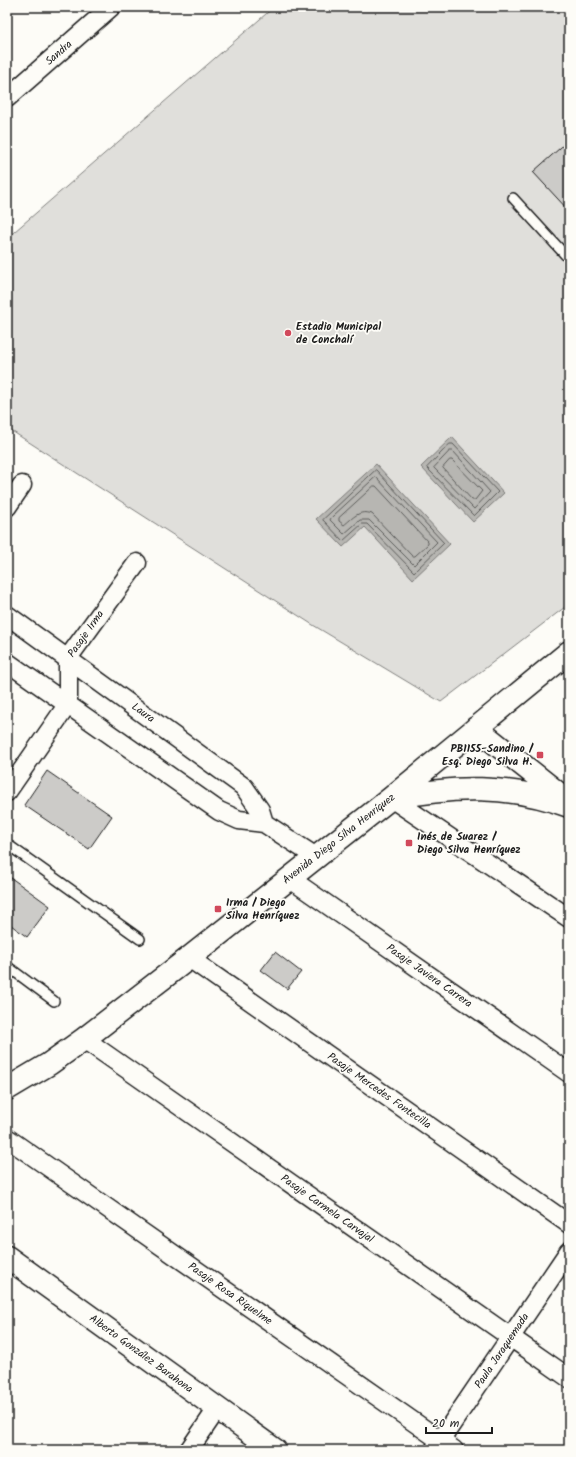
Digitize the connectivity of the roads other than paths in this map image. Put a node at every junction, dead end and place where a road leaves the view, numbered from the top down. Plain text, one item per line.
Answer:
1 (111, 7) edge
2 (7, 98) edge
3 (513, 198) dead end
4 (569, 259) edge
5 (22, 485) dead end
6 (7, 507) edge
7 (137, 563) dead end
8 (7, 615) edge
9 (569, 652) edge
10 (68, 658) junction
11 (7, 662) edge
12 (68, 704) junction
13 (476, 728) junction
14 (7, 792) edge
15 (391, 798) junction
16 (569, 802) edge
17 (569, 806) edge
18 (264, 823) junction
19 (7, 844) edge
20 (316, 857) junction
21 (289, 878) junction
22 (569, 918) edge
23 (140, 939) dead end
24 (189, 958) junction
25 (7, 966) edge
26 (54, 1001) dead end
27 (84, 1039) junction
28 (569, 1073) edge
29 (9, 1090) edge
30 (7, 1138) edge
31 (569, 1224) edge
32 (569, 1251) edge
33 (7, 1257) edge
34 (511, 1338) junction
35 (569, 1378) edge
36 (217, 1409) junction
37 (443, 1447) edge
38 (189, 1450) edge
39 (275, 1450) edge

1 - 2 street, Sandra
3 - 4 lane
5 - 6 street
7 - 10 street, Pasaje Irma
8 - 10 street, Laura
9 - 13 main road, Avenida Diego Silva Henríquez
10 - 12 street, Pasaje Irma
10 - 18 street, Laura
11 - 12 street
12 - 14 street
12 - 18 street
13 - 15 main road, Avenida Diego Silva Henríquez
13 - 16 main road
15 - 17 main road
15 - 20 main road, Avenida Diego Silva Henríquez
15 - 22 street
18 - 20 street
19 - 23 lane
20 - 21 main road, Avenida Diego Silva Henríquez
21 - 24 main road, Avenida Diego Silva Henríquez
21 - 28 street, Pasaje Javiera Carrera
24 - 27 main road, Avenida Diego Silva Henríquez
24 - 31 street, Pasaje Mercedes Fontecilla
25 - 26 lane
27 - 29 main road, Avenida Diego Silva Henríquez
27 - 34 street, Pasaje Carmela Carvajal
30 - 37 street, Pasaje Rosa Riquelme
32 - 34 street, Paula Jaraquemada
33 - 36 main road, Alberto González Barahona
34 - 35 street, Pasaje Carmela Carvajal
34 - 37 street, Paula Jaraquemada
36 - 38 street
36 - 39 main road, Alberto González Barahona

